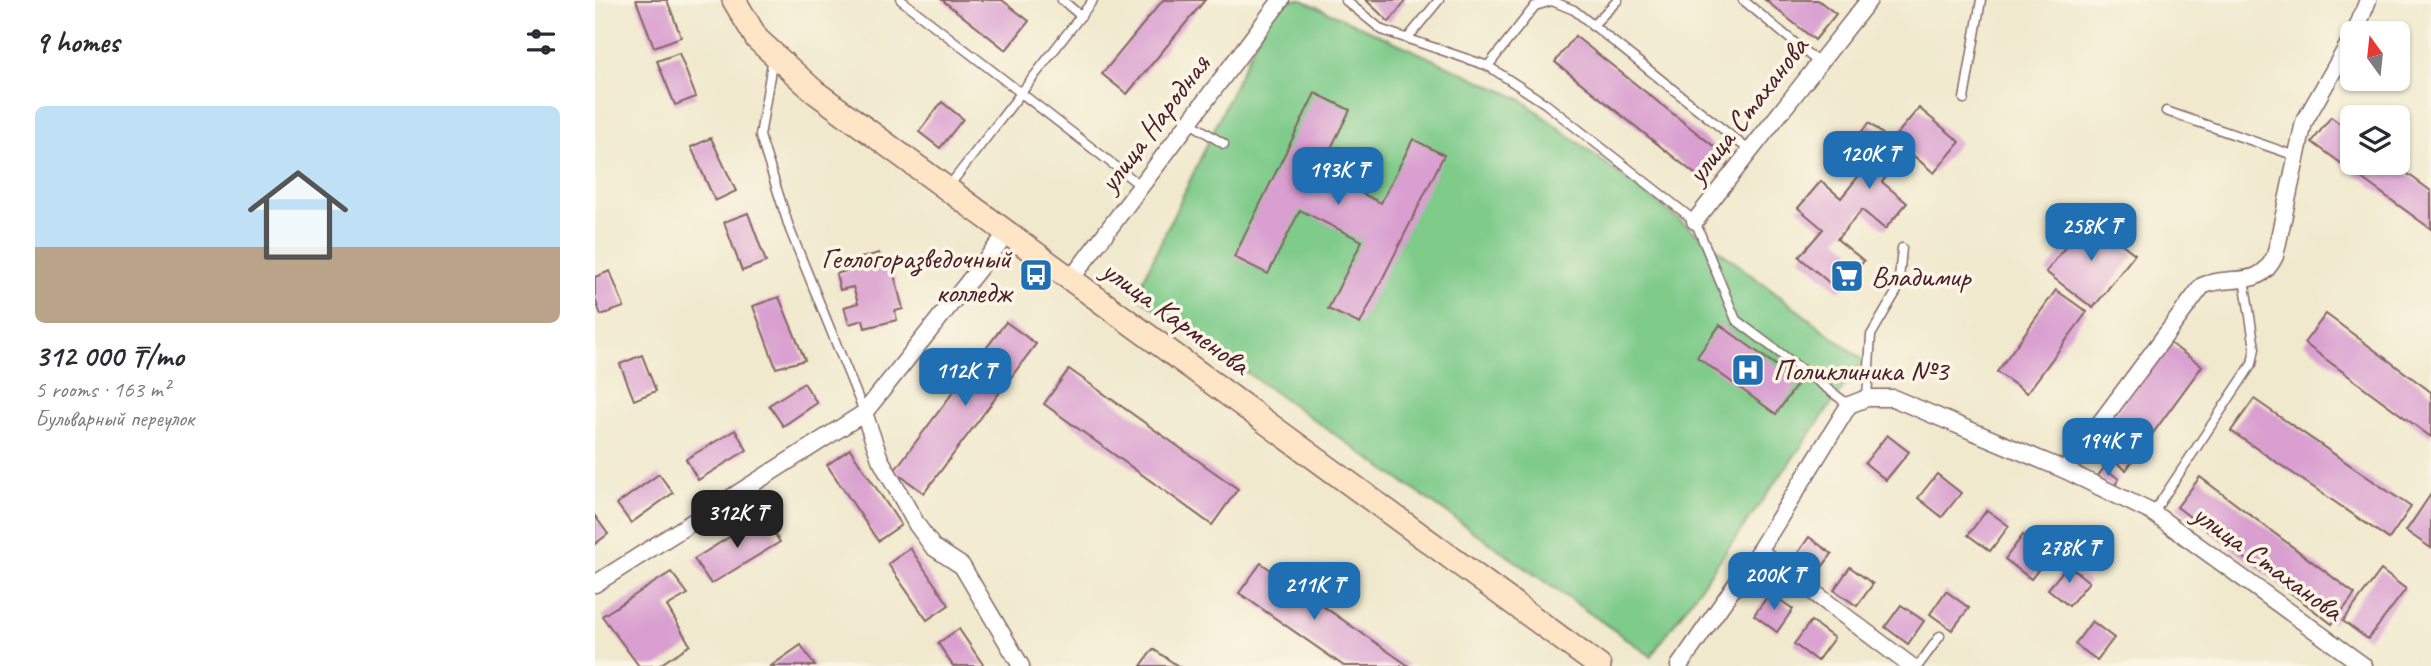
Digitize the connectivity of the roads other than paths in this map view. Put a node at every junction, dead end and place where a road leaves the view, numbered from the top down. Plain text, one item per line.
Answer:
1 (734, 0) edge
2 (901, 0) edge
3 (1062, 0) edge
4 (1093, 0) edge
5 (1281, 0) edge
6 (1345, 0) edge
7 (1439, 0) edge
8 (1618, 0) edge
9 (1743, 0) edge
10 (1981, 0) edge
11 (2368, 0) edge
12 (1862, 2) edge
13 (1081, 16) junction
14 (2360, 21) edge
15 (1591, 26) junction
16 (1407, 39) junction
17 (773, 54) junction
18 (2340, 59) edge
19 (1819, 63) junction
20 (1489, 66) junction
21 (1020, 94) junction
22 (1964, 99) dead end
23 (2166, 111) dead end
24 (1189, 122) junction
25 (1224, 144) dead end
26 (1750, 152) junction
27 (2296, 156) junction
28 (1141, 187) junction
29 (947, 188) junction
30 (1695, 221) junction
31 (1008, 232) junction
32 (1902, 248) dead end
33 (1072, 279) junction
34 (2243, 279) junction
35 (1867, 398) junction
36 (1849, 405) junction
37 (864, 413) junction
38 (2066, 470) junction
39 (2153, 513) junction
40 (1759, 551) junction
41 (595, 584) edge
42 (1940, 636) dead end
43 (1021, 666) edge
44 (1599, 666) edge
45 (1679, 666) edge
46 (1911, 666) edge
47 (1918, 666) edge
48 (2364, 666) edge

1 - 17 street, улица Карменова
2 - 21 lane
3 - 13 lane
4 - 13 lane
5 - 24 street, улица Народная
6 - 16 lane
7 - 16 lane
8 - 15 lane
9 - 19 lane
10 - 22 lane
11 - 14 street
12 - 19 street, улица Стаханова
13 - 21 lane
15 - 20 lane
15 - 26 lane
16 - 20 lane
17 - 29 street, улица Карменова
17 - 37 lane
18 - 27 street
19 - 26 street, улица Стаханова
20 - 30 lane
21 - 28 lane
21 - 29 lane
23 - 27 lane
24 - 25 lane
24 - 28 street, улица Народная
26 - 30 street, улица Стаханова
27 - 34 street
28 - 33 street, улица Народная
29 - 31 street, улица Карменова
30 - 36 lane
31 - 33 street, улица Карменова
31 - 37 street
32 - 35 lane
33 - 44 street, улица Карменова
34 - 38 street
34 - 39 lane
35 - 36 street
35 - 38 street, улица Стаханова
36 - 40 street
37 - 41 street
37 - 43 street
38 - 39 street, улица Стаханова
39 - 48 street, улица Стаханова
40 - 45 street
40 - 46 street
42 - 47 lane

